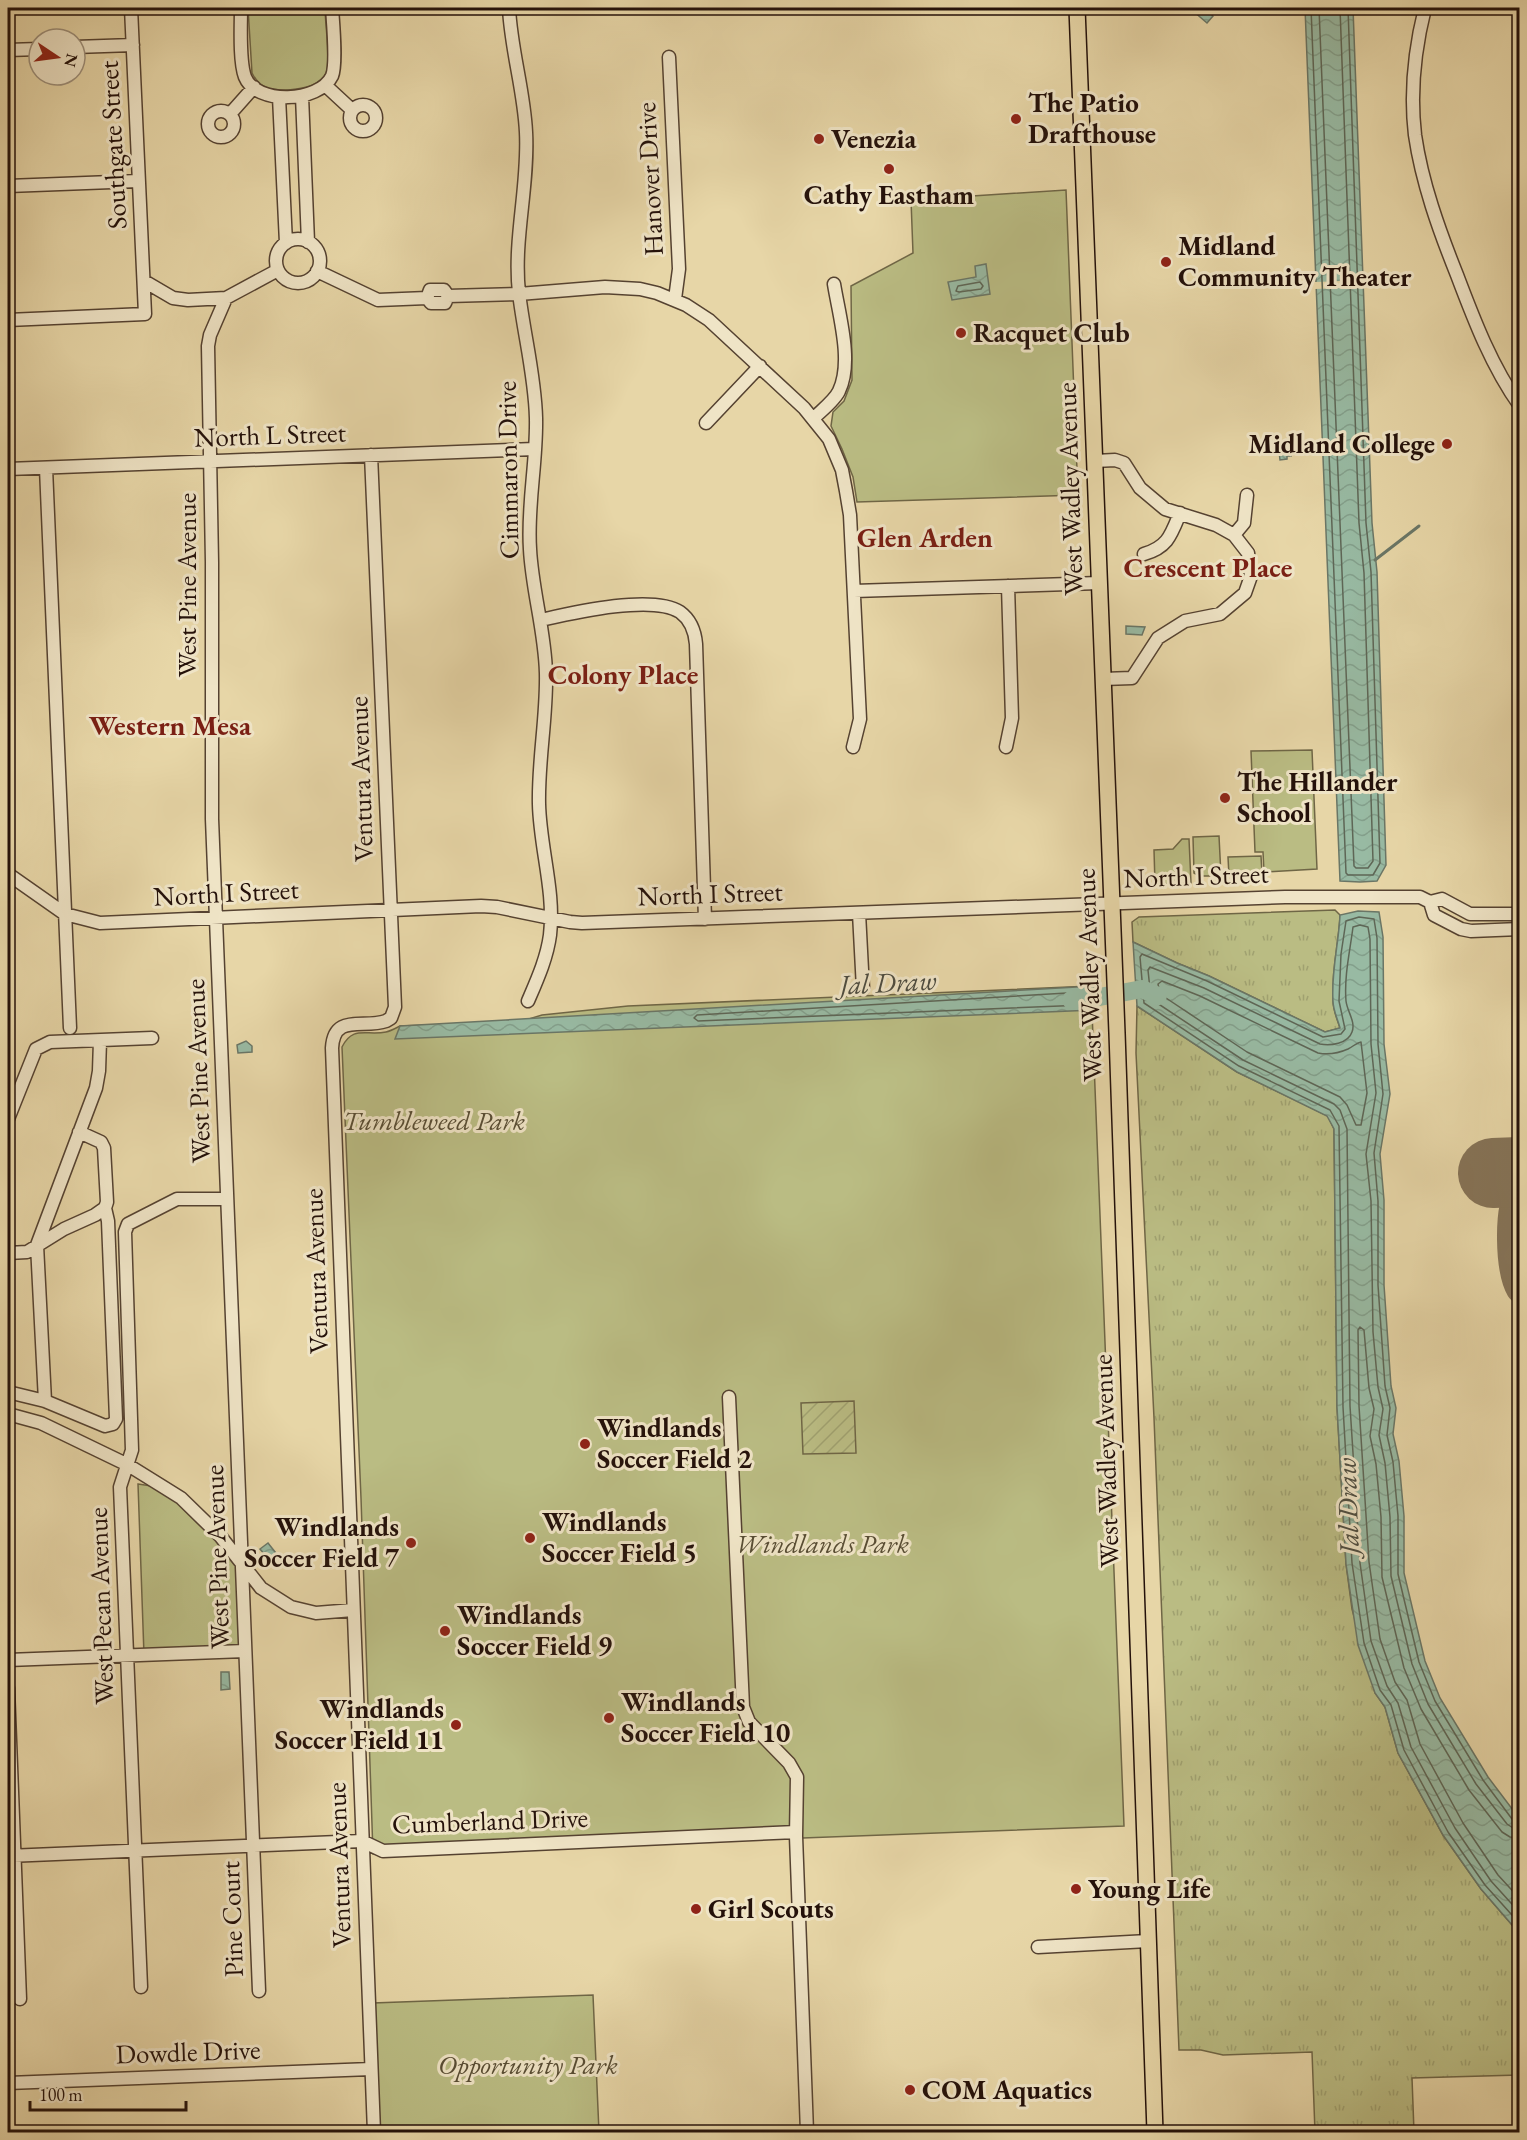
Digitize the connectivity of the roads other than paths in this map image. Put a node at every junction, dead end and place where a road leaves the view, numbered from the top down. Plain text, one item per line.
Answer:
1 (131, 8) edge
2 (241, 8) edge
3 (332, 8) edge
4 (509, 8) edge
5 (1077, 8) edge
6 (1425, 8) edge
7 (133, 45) junction
8 (87, 47) edge
9 (27, 49) edge
10 (8, 50) edge
11 (669, 57) dead end
12 (326, 85) junction
13 (254, 87) junction
14 (302, 96) junction
15 (279, 97) junction
16 (352, 110) dead end
17 (230, 114) dead end
18 (138, 181) junction
19 (8, 186) edge
20 (308, 242) junction
21 (286, 243) junction
22 (278, 270) junction
23 (317, 271) junction
24 (144, 281) junction
25 (834, 284) dead end
26 (519, 294) junction
27 (226, 298) junction
28 (675, 299) junction
29 (8, 320) edge
30 (760, 366) junction
31 (1520, 406) edge
32 (814, 418) junction
33 (706, 423) dead end
34 (534, 449) junction
35 (372, 455) junction
36 (1095, 461) junction
37 (210, 462) junction
38 (46, 468) junction
39 (8, 469) edge
40 (1248, 495) dead end
41 (1180, 513) junction
42 (1234, 535) junction
43 (1144, 554) dead end
44 (1099, 582) junction
45 (1008, 585) junction
46 (854, 591) junction
47 (541, 620) junction
48 (1102, 680) junction
49 (853, 747) dead end
50 (1006, 747) dead end
51 (8, 874) edge
52 (1430, 902) junction
53 (1112, 903) junction
54 (391, 910) junction
55 (859, 913) junction
56 (65, 914) junction
57 (1520, 914) edge
58 (217, 917) junction
59 (551, 918) junction
60 (705, 919) junction
61 (1520, 929) edge
62 (863, 989) dead end
63 (528, 1001) dead end
64 (70, 1028) dead end
65 (152, 1038) dead end
66 (100, 1041) junction
67 (8, 1119) edge
68 (79, 1132) junction
69 (226, 1199) junction
70 (105, 1208) junction
71 (37, 1245) junction
72 (8, 1253) edge
73 (8, 1392) edge
74 (729, 1397) dead end
75 (45, 1401) junction
76 (8, 1414) edge
77 (128, 1465) junction
78 (241, 1564) junction
79 (353, 1610) junction
80 (245, 1651) junction
81 (128, 1656) junction
82 (8, 1660) edge
83 (8, 1688) edge
84 (796, 1832) junction
85 (362, 1841) junction
86 (253, 1846) junction
87 (135, 1851) junction
88 (11, 1856) edge
89 (1148, 1941) junction
90 (1038, 1947) dead end
91 (141, 1987) dead end
92 (259, 1991) dead end
93 (21, 1999) dead end
94 (371, 2069) junction
95 (8, 2083) edge
96 (374, 2133) edge
97 (807, 2133) edge
98 (1155, 2133) edge

1 - 7 street, Southgate Street
2 - 13 street
3 - 12 street
4 - 26 street, Cimmaron Drive
5 - 36 main road, West Wadley Avenue
6 - 31 street
7 - 8 street
7 - 18 street, Southgate Street
9 - 10 street
11 - 28 street, Hanover Drive
12 - 14 street
12 - 16 street
13 - 15 street
13 - 17 street
14 - 15 street
14 - 20 street
15 - 21 street
18 - 19 street
18 - 24 street, Southgate Street
20 - 21 street
20 - 23 street
21 - 22 street
22 - 23 street
22 - 27 street
23 - 26 street
24 - 27 street
24 - 29 street, Southgate Street
25 - 32 street
26 - 28 street
26 - 34 street, Cimmaron Drive
27 - 37 street, West Pine Avenue
28 - 30 street
30 - 32 street
30 - 33 street
32 - 46 street
34 - 35 street, North L Street
34 - 47 street, Cimmaron Drive
35 - 37 street, North L Street
35 - 54 street, Ventura Avenue
36 - 41 street
36 - 44 main road, West Wadley Avenue
37 - 38 street, North L Street
37 - 58 street, West Pine Avenue
38 - 39 street, North L Street
38 - 56 street
40 - 42 street
41 - 42 street
41 - 43 street
42 - 48 street
44 - 45 street
44 - 48 main road, West Wadley Avenue
45 - 46 street
45 - 50 street
46 - 49 street
47 - 59 street, Cimmaron Drive
47 - 60 street
48 - 53 main road, West Wadley Avenue
51 - 56 street, North I Street
52 - 53 street, North I Street
52 - 57 street, North I Street
52 - 61 street
53 - 55 street, North I Street
53 - 89 main road, West Wadley Avenue
54 - 58 street, North I Street
54 - 59 street, North I Street
54 - 79 street, Ventura Avenue
55 - 60 street, North I Street
55 - 62 street
56 - 58 street, North I Street
56 - 64 street
58 - 69 street, West Pine Avenue
59 - 60 street, North I Street
59 - 63 street, Cimmaron Drive
65 - 66 street
66 - 67 street
66 - 68 street
68 - 70 street
68 - 71 street
69 - 77 street, West Pecan Avenue
69 - 78 street, West Pine Avenue
70 - 71 street
70 - 75 street
71 - 72 street
71 - 75 street
73 - 75 street
74 - 84 street
76 - 77 street
77 - 78 street
77 - 81 street, West Pecan Avenue
78 - 79 street
78 - 80 street, West Pine Avenue
79 - 85 street, Ventura Avenue
80 - 81 street
80 - 86 street, West Pine Avenue
81 - 82 street
81 - 87 street, West Pecan Avenue
83 - 88 street
84 - 85 street, Cumberland Drive
84 - 97 street
85 - 86 street, Cumberland Drive
85 - 94 street, Ventura Avenue
86 - 87 street, Cumberland Drive
86 - 92 street, Pine Court
87 - 88 street, Cumberland Drive
87 - 91 street, West Pecan Avenue
88 - 93 street
89 - 90 street
89 - 98 main road, West Wadley Avenue
94 - 95 street, Dowdle Drive
94 - 96 street, Ventura Avenue

